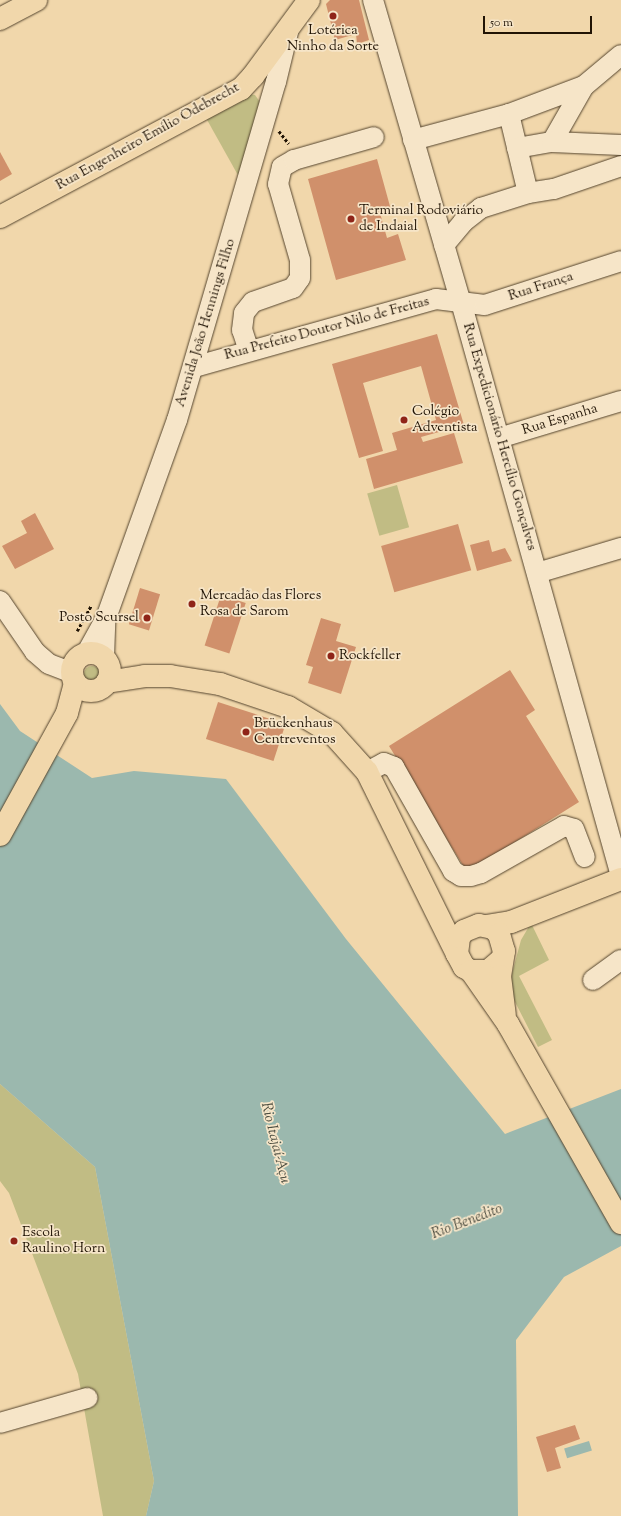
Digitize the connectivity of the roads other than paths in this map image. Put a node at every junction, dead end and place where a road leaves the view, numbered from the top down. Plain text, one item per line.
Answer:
1 (36, 0) edge
2 (309, 0) edge
3 (373, 0) edge
4 (0, 19) edge
5 (290, 22) junction
6 (621, 55) edge
7 (584, 86) junction
8 (509, 114) junction
9 (374, 137) dead end
10 (413, 140) junction
11 (552, 142) junction
12 (621, 145) edge
13 (517, 148) junction
14 (621, 166) edge
15 (528, 193) junction
16 (0, 217) edge
17 (444, 245) junction
18 (621, 261) edge
19 (461, 302) junction
20 (249, 351) junction
21 (194, 367) junction
22 (621, 401) edge
23 (499, 438) junction
24 (621, 548) edge
25 (537, 573) junction
26 (0, 601) edge
27 (92, 672) junction
28 (367, 772) junction
29 (0, 835) edge
30 (585, 857) dead end
31 (621, 876) edge
32 (621, 879) edge
33 (425, 888) junction
34 (524, 918) junction
35 (483, 925) junction
36 (457, 954) junction
37 (503, 955) junction
38 (621, 960) edge
39 (471, 971) junction
40 (593, 980) dead end
41 (508, 1024) junction
42 (621, 1222) edge
43 (87, 1398) dead end
44 (0, 1423) edge

1 - 4 main road
2 - 5 main road, Rua Engenheiro Emílio Odebrecht
3 - 10 street, Rua Expedicionário Hercílio Gonçalves
5 - 16 main road, Rua Engenheiro Emílio Odebrecht
5 - 21 street, Avenida João Hennings Filho
6 - 7 street
7 - 8 street
7 - 11 street
8 - 10 street
8 - 13 street
9 - 20 street
10 - 17 street, Rua Expedicionário Hercílio Gonçalves
11 - 12 street
11 - 13 street
13 - 15 street
14 - 15 street
15 - 17 street
17 - 19 street, Rua Expedicionário Hercílio Gonçalves
18 - 19 street, Rua França
19 - 20 street, Rua Prefeito Doutor Nilo de Freitas
19 - 23 street, Rua Expedicionário Hercílio Gonçalves
20 - 21 street, Rua Prefeito Doutor Nilo de Freitas
21 - 27 street, Avenida João Hennings Filho
22 - 23 street, Rua Espanha
23 - 25 street, Rua Expedicionário Hercílio Gonçalves
24 - 25 street
25 - 31 street, Rua Expedicionário Hercílio Gonçalves
26 - 27 street
27 - 28 main road
27 - 29 main road
28 - 30 street
28 - 33 main road
32 - 34 main road
33 - 35 main road
33 - 36 main road
34 - 35 main road
34 - 37 main road
35 - 36 main road
35 - 37 main road
36 - 39 main road
37 - 39 main road
37 - 41 main road
38 - 40 street
39 - 41 main road
41 - 42 main road
43 - 44 street

